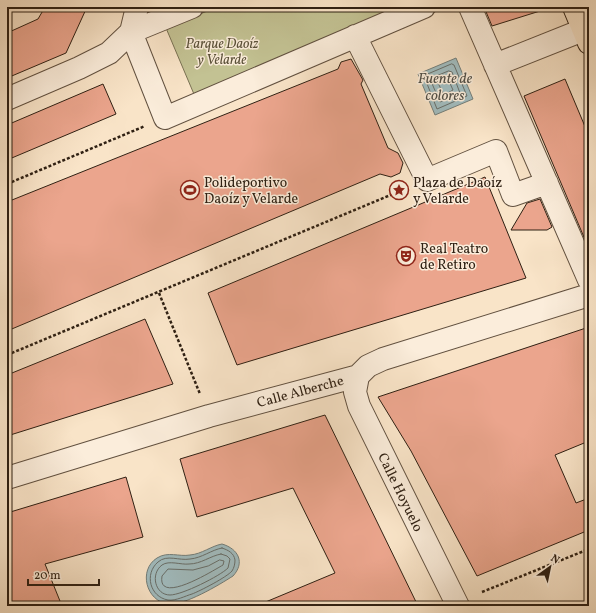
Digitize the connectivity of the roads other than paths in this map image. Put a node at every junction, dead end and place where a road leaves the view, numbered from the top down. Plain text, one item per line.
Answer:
1 (137, 7) edge
2 (192, 7) edge
3 (424, 7) edge
4 (470, 7) edge
5 (574, 7) edge
6 (131, 32) junction
7 (355, 36) junction
8 (586, 37) edge
9 (495, 66) junction
10 (7, 99) edge
11 (547, 183) junction
12 (589, 280) edge
13 (589, 295) edge
14 (358, 376) junction
15 (7, 478) edge
16 (458, 606) edge

1 - 6 street
2 - 6 street
3 - 7 street
4 - 9 street
5 - 8 main road
6 - 7 street
6 - 10 street
7 - 11 street
8 - 9 street
9 - 11 street
11 - 12 street
13 - 14 street, Calle Alberche
14 - 15 street, Calle Alberche
14 - 16 street, Calle Hoyuelo

